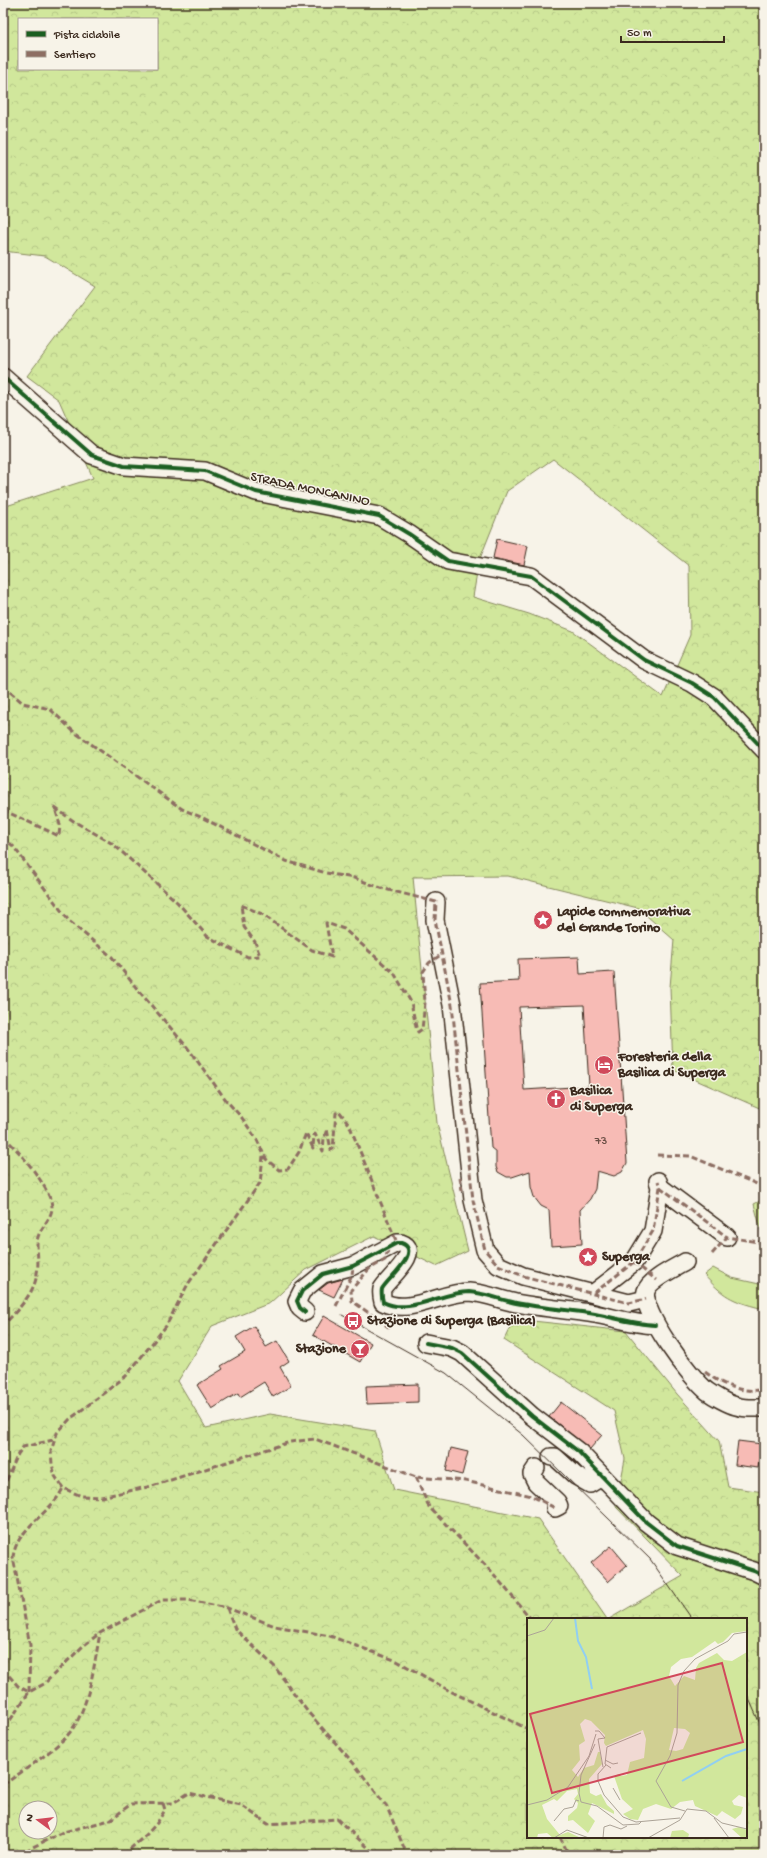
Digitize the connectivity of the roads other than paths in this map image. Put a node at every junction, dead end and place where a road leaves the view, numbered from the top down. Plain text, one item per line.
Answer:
1 (3, 376) edge
2 (764, 750) edge
3 (436, 902) dead end
4 (727, 1237) dead end
5 (634, 1262) junction
6 (685, 1262) dead end
7 (656, 1280) junction
8 (594, 1293) junction
9 (639, 1302) junction
10 (305, 1312) dead end
11 (655, 1325) junction
12 (426, 1343) dead end
13 (764, 1408) edge
14 (551, 1457) dead end
15 (536, 1468) dead end
16 (598, 1472) junction
17 (555, 1508) dead end
18 (764, 1576) edge

1 - 2 street, STRADA MONCANINO
3 - 8 street
4 - 5 street
5 - 7 street
5 - 8 street
6 - 7 street
7 - 9 street
8 - 9 street
9 - 11 street
10 - 11 street
11 - 13 street
12 - 16 street
14 - 16 street
15 - 17 street
16 - 18 street

